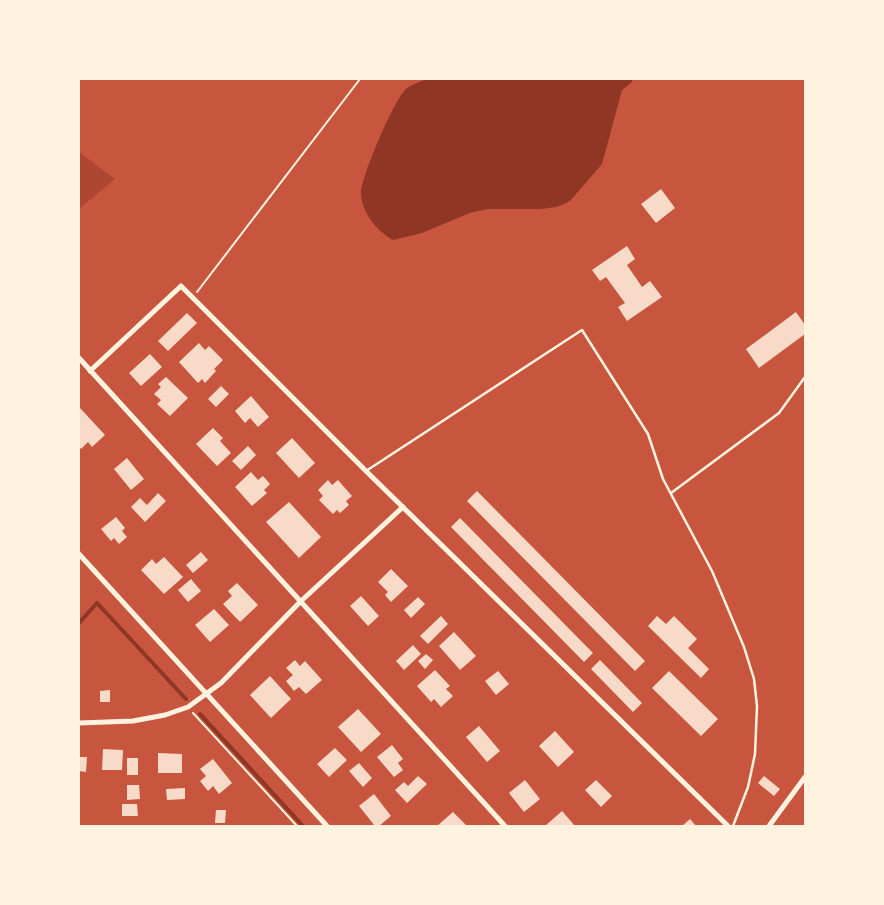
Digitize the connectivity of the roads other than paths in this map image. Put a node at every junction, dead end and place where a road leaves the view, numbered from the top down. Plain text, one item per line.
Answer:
1 (79, 358) edge
2 (90, 371) junction
3 (805, 376) edge
4 (366, 471) junction
5 (671, 493) junction
6 (403, 507) junction
7 (79, 554) edge
8 (300, 602) junction
9 (206, 694) junction
10 (79, 723) edge
11 (805, 777) edge
12 (327, 826) edge
13 (505, 826) edge
14 (728, 826) edge
15 (733, 826) edge
16 (769, 826) edge

1 - 2 street
2 - 4 street
2 - 8 street
3 - 5 lane
4 - 5 lane
4 - 6 street
5 - 15 lane
6 - 8 street
6 - 14 street
7 - 9 street
8 - 9 street
8 - 13 street
9 - 10 street
9 - 12 street
11 - 16 street

